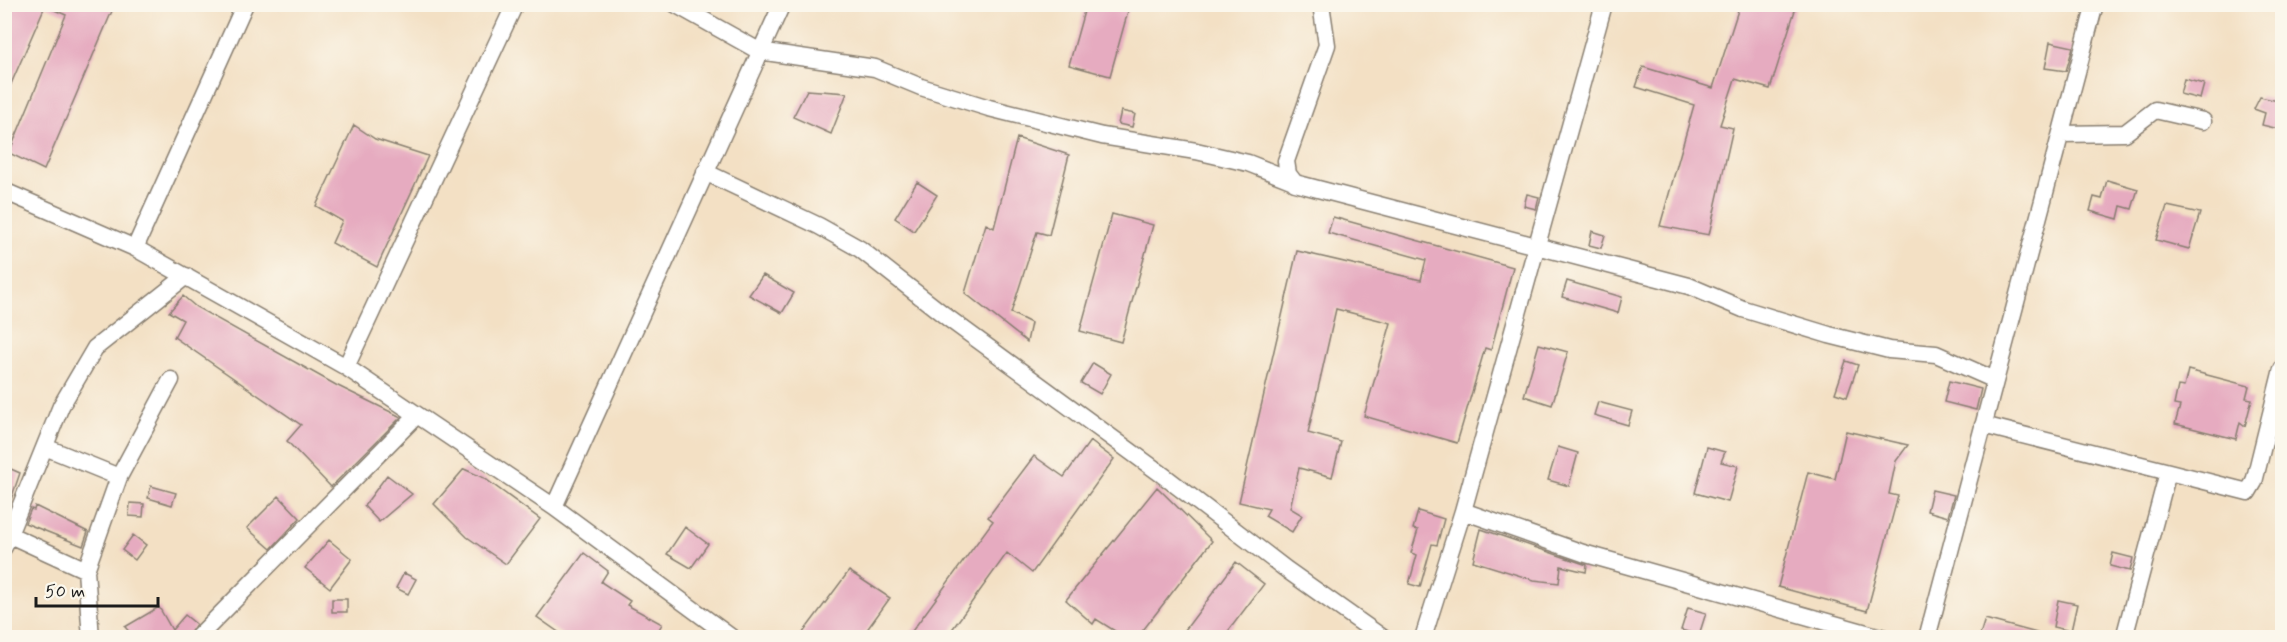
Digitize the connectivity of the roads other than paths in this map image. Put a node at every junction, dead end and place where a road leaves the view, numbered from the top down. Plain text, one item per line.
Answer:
1 (245, 4) edge
2 (515, 4) edge
3 (675, 4) edge
4 (782, 4) edge
5 (1322, 4) edge
6 (1604, 4) edge
7 (2095, 4) edge
8 (759, 51) junction
9 (2203, 121) dead end
10 (2061, 134) junction
11 (705, 172) junction
12 (1291, 180) junction
13 (4, 191) edge
14 (1535, 245) junction
15 (135, 248) junction
16 (186, 276) junction
17 (346, 367) junction
18 (2283, 369) edge
19 (171, 380) dead end
20 (1995, 380) junction
21 (417, 415) junction
22 (1983, 425) junction
23 (45, 447) junction
24 (2168, 472) junction
25 (119, 477) junction
26 (554, 507) junction
27 (1463, 511) junction
28 (7, 541) edge
29 (86, 570) junction
30 (92, 638) edge
31 (197, 638) edge
32 (732, 638) edge
33 (1383, 638) edge
34 (1423, 638) edge
35 (1884, 638) edge
36 (1928, 638) edge
37 (2124, 638) edge

1 - 15 street
2 - 17 street
3 - 8 street
4 - 8 street
5 - 12 street
6 - 14 street
7 - 10 street
8 - 11 street
8 - 12 street
9 - 10 street
10 - 20 street
11 - 26 street
11 - 33 street
12 - 14 street
13 - 15 street
14 - 20 street
14 - 27 street
15 - 16 street
16 - 17 street
16 - 23 street
17 - 21 street
18 - 24 street
19 - 25 street
20 - 22 street
21 - 26 street
21 - 31 street
22 - 24 street
22 - 36 street
23 - 25 street
23 - 28 street
24 - 37 street
25 - 29 street
26 - 32 street
27 - 34 street
27 - 35 street
28 - 29 street
29 - 30 street

